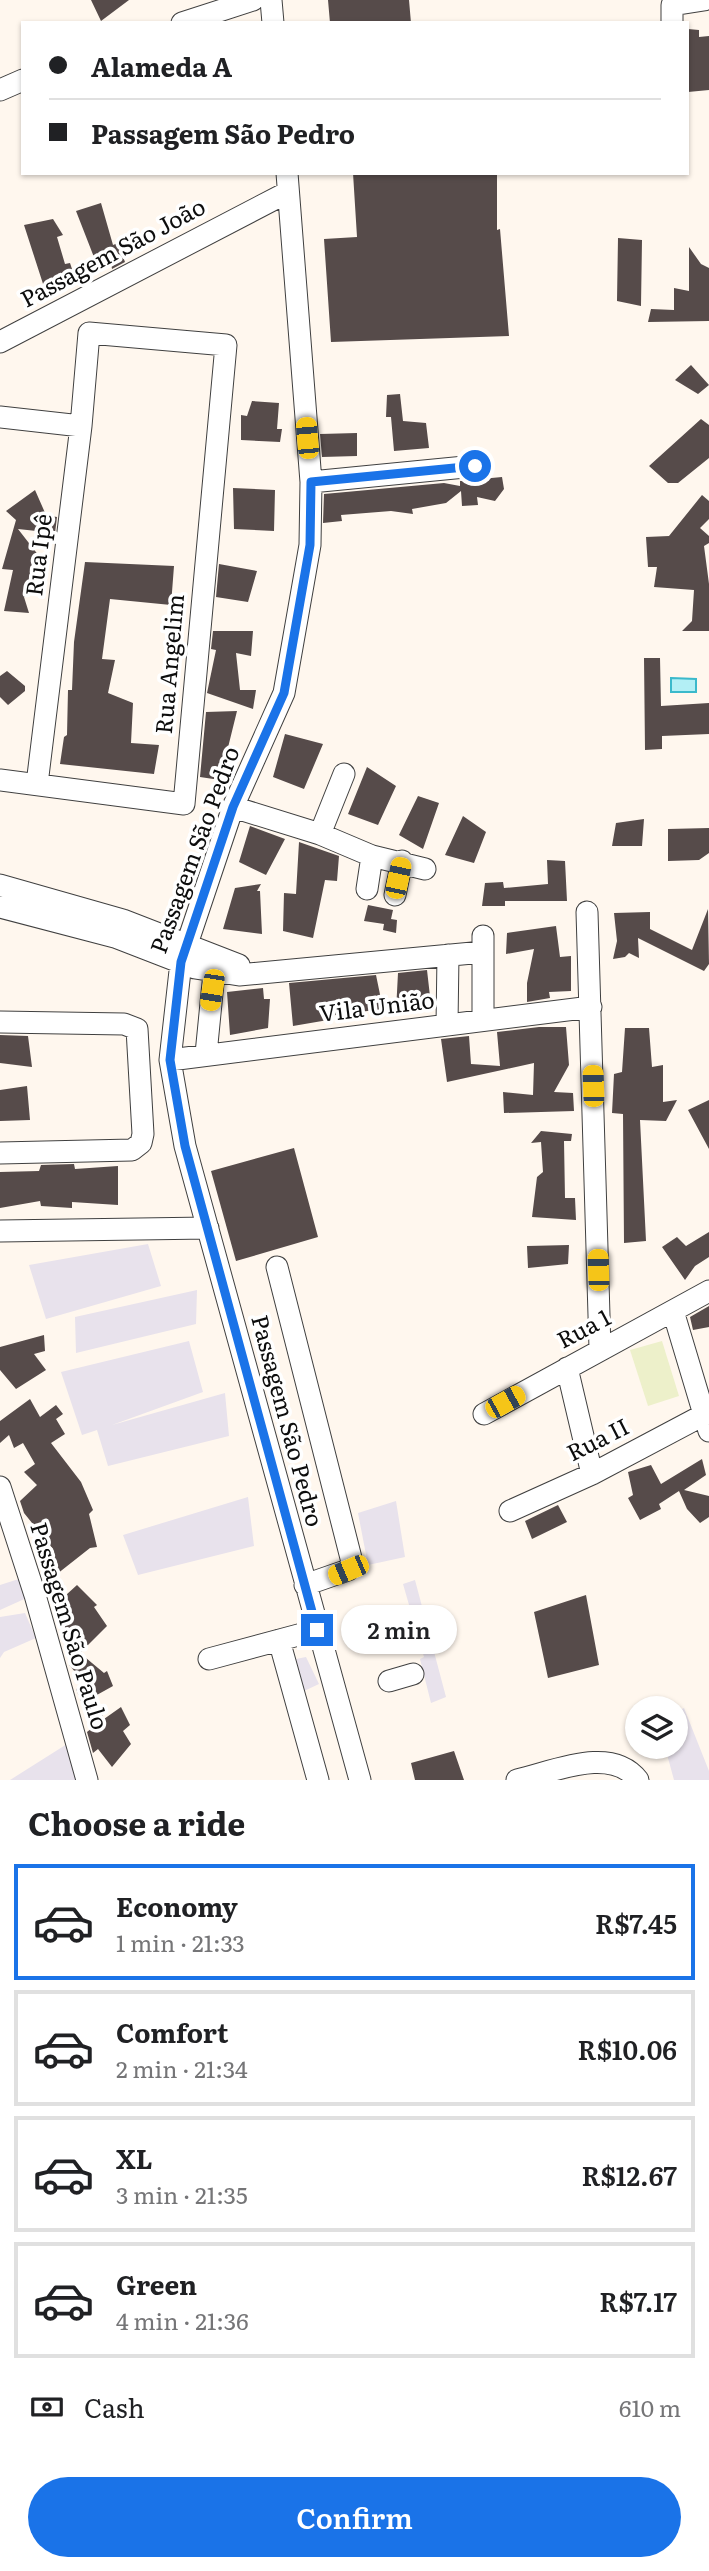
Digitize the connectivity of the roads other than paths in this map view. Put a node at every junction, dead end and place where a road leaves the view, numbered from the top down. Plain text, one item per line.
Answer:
1 (253, 0) edge
2 (271, 0) edge
3 (706, 1) edge
4 (188, 21) edge
5 (273, 21) edge
6 (672, 21) edge
7 (21, 81) edge
8 (0, 90) edge
9 (287, 182) edge
10 (89, 333) joint
11 (0, 342) edge
12 (0, 416) edge
13 (81, 426) junction
14 (475, 466) dead end
15 (311, 482) junction
16 (344, 775) dead end
17 (0, 780) edge
18 (37, 784) junction
19 (233, 807) junction
20 (320, 834) junction
21 (372, 856) junction
22 (402, 861) junction
23 (425, 869) dead end
24 (0, 885) edge
25 (368, 889) dead end
26 (395, 895) dead end
27 (0, 907) edge
28 (587, 912) dead end
29 (119, 929) junction
30 (183, 954) junction
31 (448, 955) junction
32 (257, 971) junction
33 (214, 973) junction
34 (591, 1007) junction
35 (483, 1020) junction
36 (0, 1022) edge
37 (447, 1025) junction
38 (206, 1054) junction
39 (170, 1060) junction
40 (0, 1153) edge
41 (208, 1228) junction
42 (0, 1231) edge
43 (277, 1267) dead end
44 (709, 1292) edge
45 (673, 1311) junction
46 (600, 1349) junction
47 (566, 1368) junction
48 (484, 1414) dead end
49 (707, 1419) edge
50 (592, 1474) junction
51 (0, 1487) edge
52 (510, 1511) dead end
53 (305, 1586) junction
54 (317, 1630) junction
55 (279, 1640) junction
56 (209, 1659) dead end
57 (413, 1674) dead end
58 (389, 1681) dead end
59 (87, 1780) edge
60 (318, 1780) edge
61 (360, 1780) edge
62 (517, 1780) edge
63 (638, 1780) edge

1 - 4 street
2 - 5 street
3 - 6 street
7 - 8 street
9 - 11 street, Passagem São João
9 - 15 street, Passagem São Pedro
10 - 13 street, Rua Ipê
10 - 18 street, Rua Angelim
12 - 13 street
13 - 18 street, Rua Ipê
14 - 15 street
15 - 19 street, Passagem São Pedro
16 - 20 street
17 - 18 street, Rua Angelim
19 - 20 street
19 - 30 street, Passagem São Pedro
20 - 21 street
21 - 22 street
21 - 25 street
22 - 23 street
22 - 26 street
24 - 29 street
27 - 29 street
28 - 34 street
29 - 30 street
30 - 32 street
30 - 33 street
30 - 39 street, Passagem São Pedro
31 - 32 street
31 - 35 street
31 - 37 street
32 - 33 street
33 - 38 street
34 - 35 street, Vila União
34 - 46 street
35 - 37 street, Vila União
36 - 40 street
37 - 38 street, Vila União
38 - 39 street, Vila União
39 - 41 street, Passagem São Pedro
41 - 42 street
41 - 53 street, Passagem São Pedro
43 - 53 street
44 - 45 street, Rua 1
45 - 46 street, Rua 1
45 - 49 street
46 - 47 street, Rua 1
47 - 48 street, Rua 1
47 - 50 street
49 - 50 street, Rua II
50 - 52 street, Rua II
51 - 59 street, Passagem São Paulo
53 - 54 street, Passagem São Pedro
54 - 55 street
54 - 61 street, Passagem São Pedro
55 - 56 street
55 - 60 street
57 - 58 street
62 - 63 street

